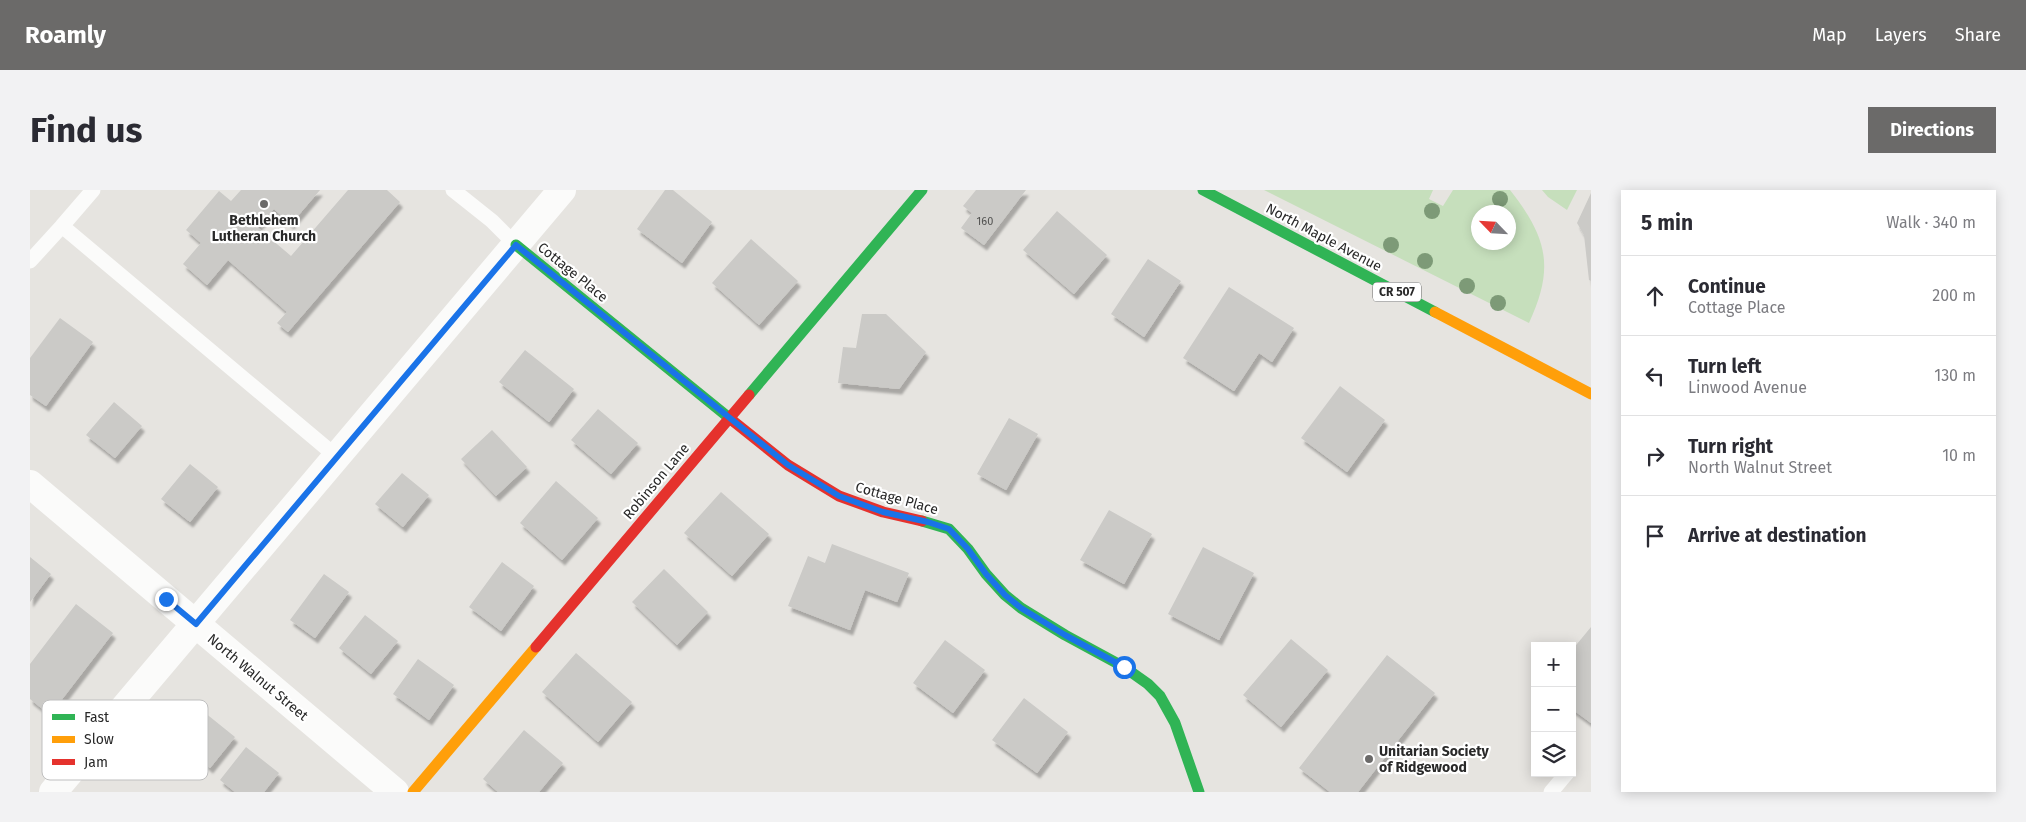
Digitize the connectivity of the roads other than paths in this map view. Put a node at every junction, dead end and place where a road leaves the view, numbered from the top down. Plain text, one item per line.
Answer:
1 (93, 190) edge
2 (453, 190) edge
3 (562, 190) edge
4 (922, 190) edge
5 (1203, 190) edge
6 (62, 226) junction
7 (516, 245) junction
8 (30, 261) edge
9 (1591, 394) edge
10 (729, 418) junction
11 (337, 457) junction
12 (30, 484) edge
13 (196, 624) junction
14 (131, 700) edge
15 (1564, 777) edge
16 (63, 780) edge
17 (53, 792) edge
18 (395, 792) edge
19 (413, 792) edge
20 (1199, 792) edge
21 (1551, 792) edge

1 - 6 lane
2 - 7 lane
3 - 7 street
4 - 10 street, Robinson Lane
5 - 9 street, North Maple Avenue / CR 507
6 - 8 lane
6 - 11 lane
7 - 10 street, Cottage Place
7 - 11 street
10 - 19 street, Robinson Lane
10 - 20 street, Cottage Place
11 - 13 street
12 - 13 street, North Walnut Street
13 - 14 street
13 - 18 street, North Walnut Street
15 - 21 lane
16 - 17 street

